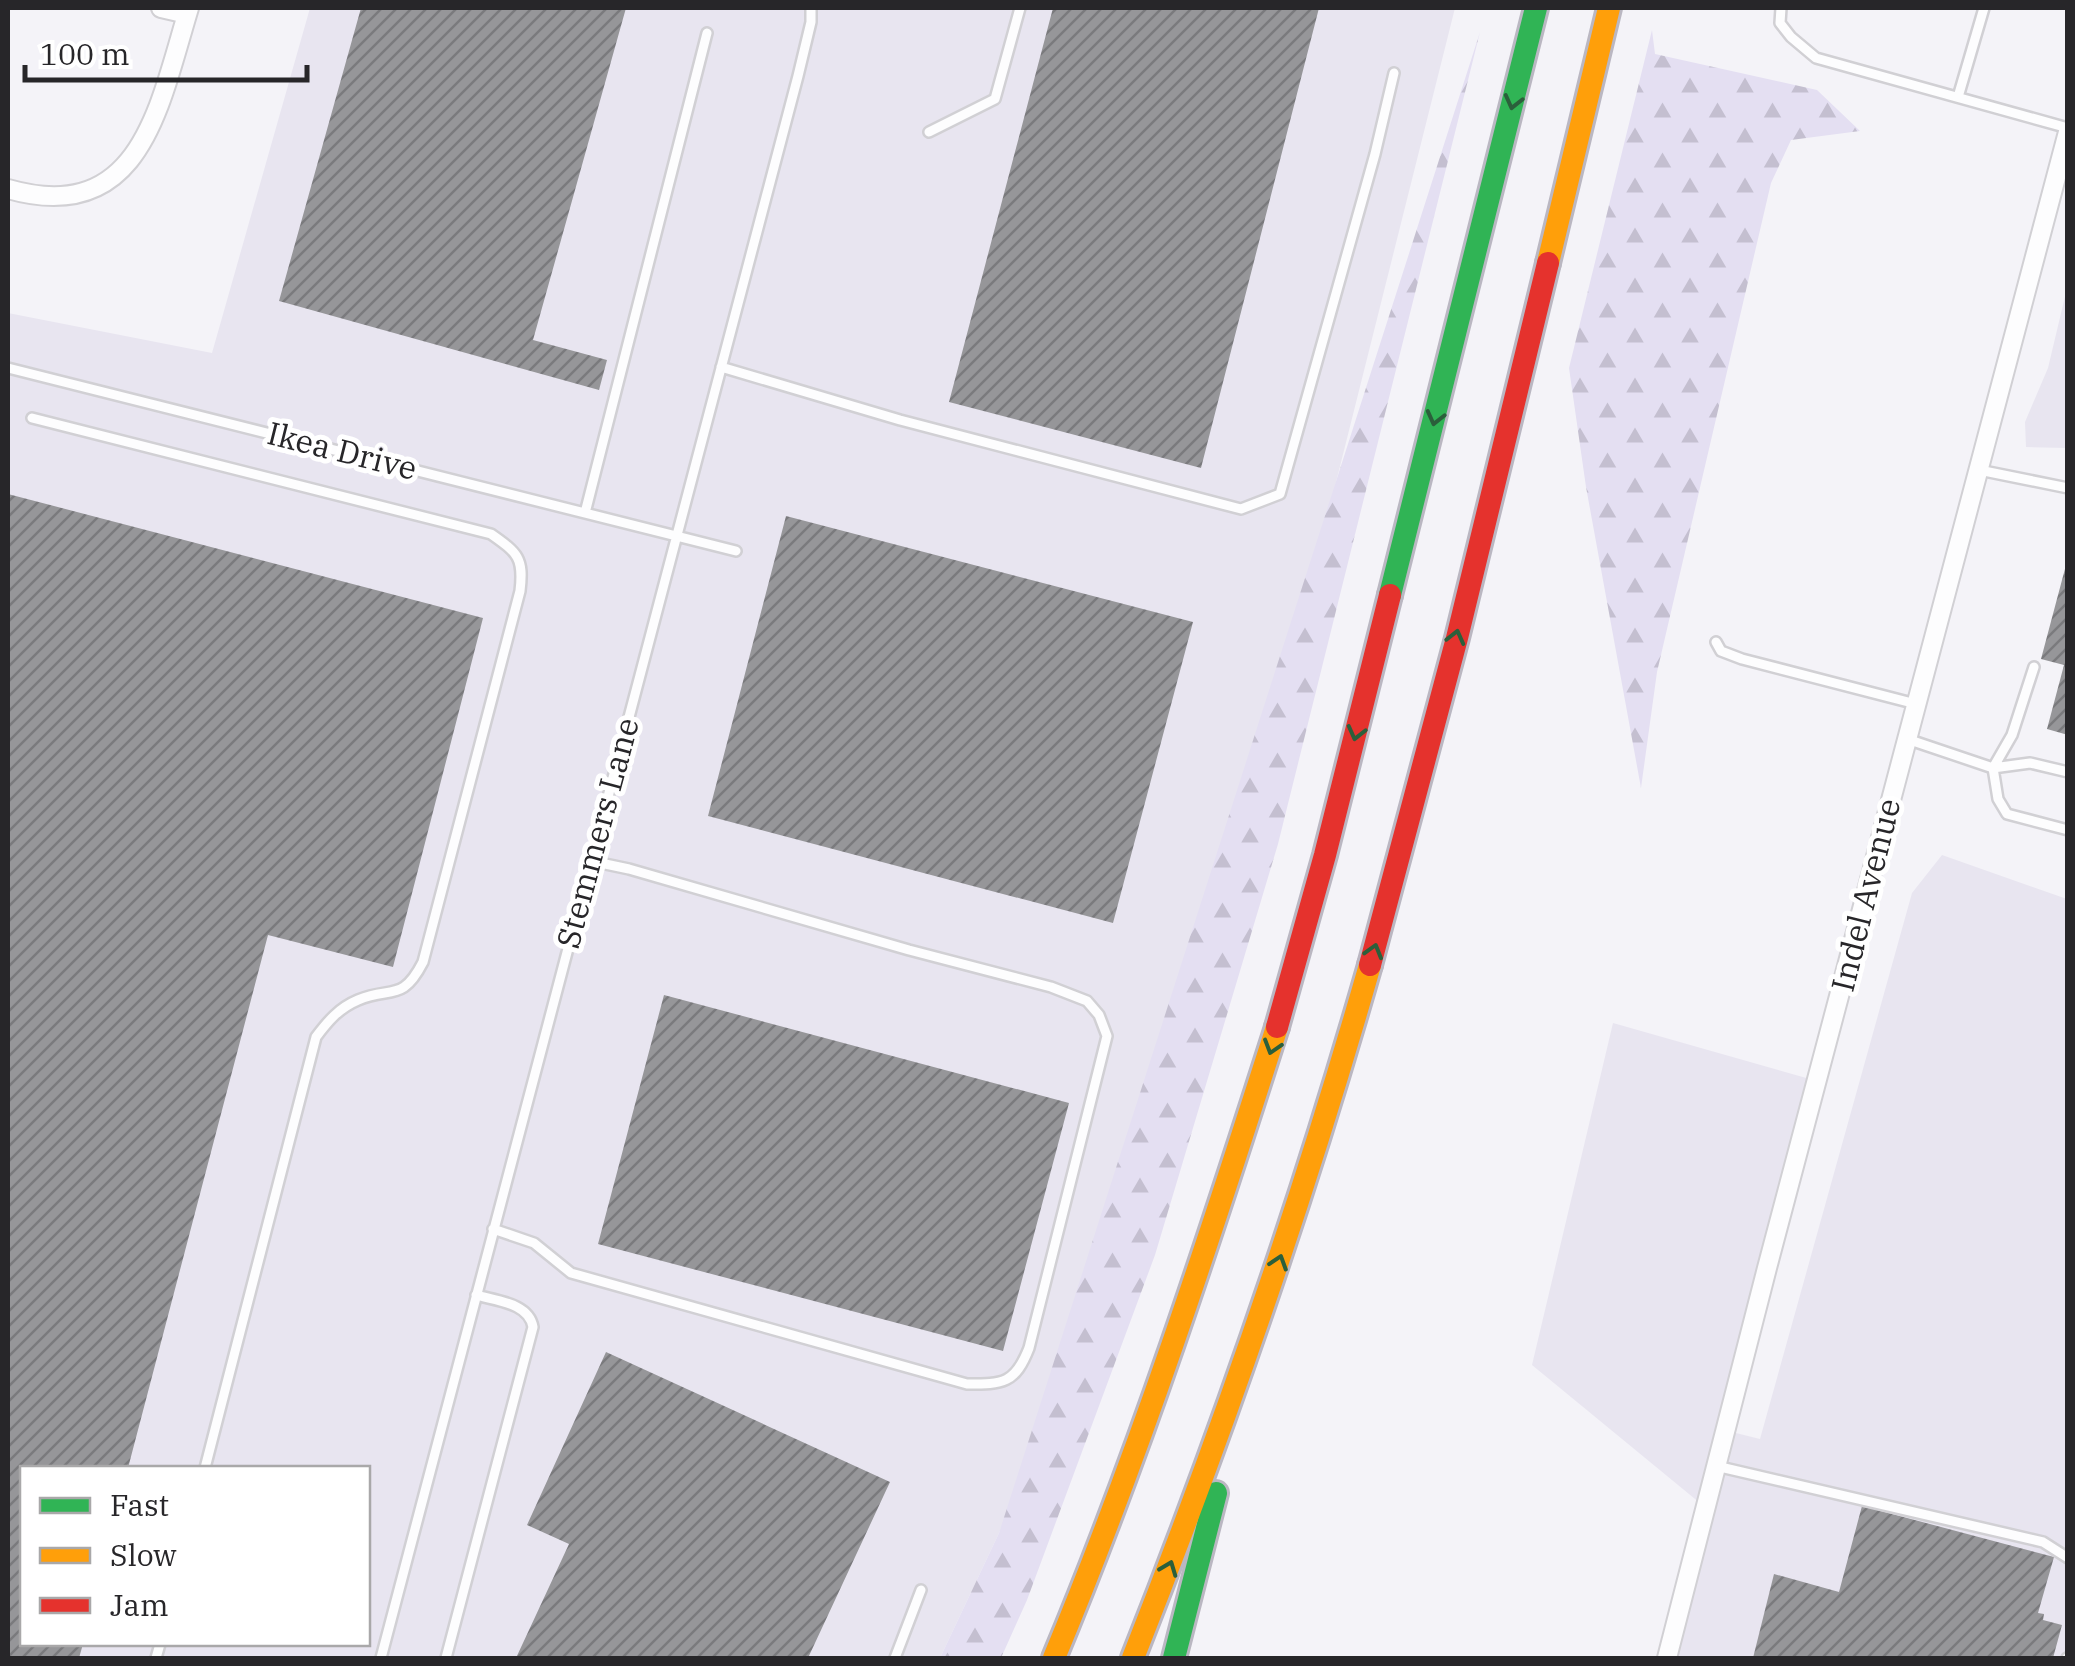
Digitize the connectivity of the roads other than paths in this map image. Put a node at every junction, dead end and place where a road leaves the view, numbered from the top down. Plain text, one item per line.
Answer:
1 (161, 8) edge
2 (810, 8) edge
3 (1020, 8) edge
4 (1536, 8) edge
5 (1609, 8) edge
6 (1781, 8) edge
7 (1984, 8) edge
8 (188, 11) edge
9 (707, 33) dead end
10 (1394, 73) dead end
11 (1958, 97) junction
12 (2068, 130) edge
13 (929, 132) dead end
14 (8, 189) edge
15 (721, 367) junction
16 (8, 368) edge
17 (32, 418) dead end
18 (1979, 470) junction
19 (2068, 488) edge
20 (585, 512) junction
21 (676, 535) junction
22 (736, 552) dead end
23 (1716, 642) dead end
24 (2034, 667) dead end
25 (1916, 704) junction
26 (1907, 739) junction
27 (1993, 768) junction
28 (2068, 772) edge
29 (2068, 830) edge
30 (591, 861) junction
31 (494, 1229) junction
32 (476, 1295) junction
33 (1261, 1315) junction
34 (205, 1466) edge
35 (1716, 1466) junction
36 (2068, 1558) edge
37 (921, 1590) dead end
38 (380, 1658) edge
39 (446, 1658) edge
40 (894, 1658) edge
41 (1054, 1658) edge
42 (1133, 1658) edge
43 (1174, 1658) edge
44 (1668, 1658) edge

1 - 8 street
2 - 15 lane, Stemmers Lane
3 - 13 lane
4 -> 41 highway
33 -> 5 highway
6 - 11 lane
7 - 11 lane
8 - 14 street
9 - 20 lane
10 - 15 lane
11 - 12 lane
12 - 18 street, Indel Avenue
15 - 21 lane, Stemmers Lane
16 - 20 lane, Ikea Drive
17 - 34 lane
18 - 19 lane
18 - 25 street, Indel Avenue
20 - 21 lane, Ikea Drive
21 - 22 lane, Ikea Drive
21 - 30 lane, Stemmers Lane
23 - 25 lane
24 - 27 lane
25 - 26 street, Indel Avenue
26 - 27 lane
26 - 35 street, Indel Avenue
27 - 28 lane
27 - 29 lane
30 - 31 lane, Stemmers Lane
30 - 31 lane
31 - 32 lane, Stemmers Lane
32 - 38 lane, Stemmers Lane
32 - 39 lane
42 -> 33 highway
33 - 43 highway
35 - 36 lane
35 - 44 street, Indel Avenue
37 - 40 lane

